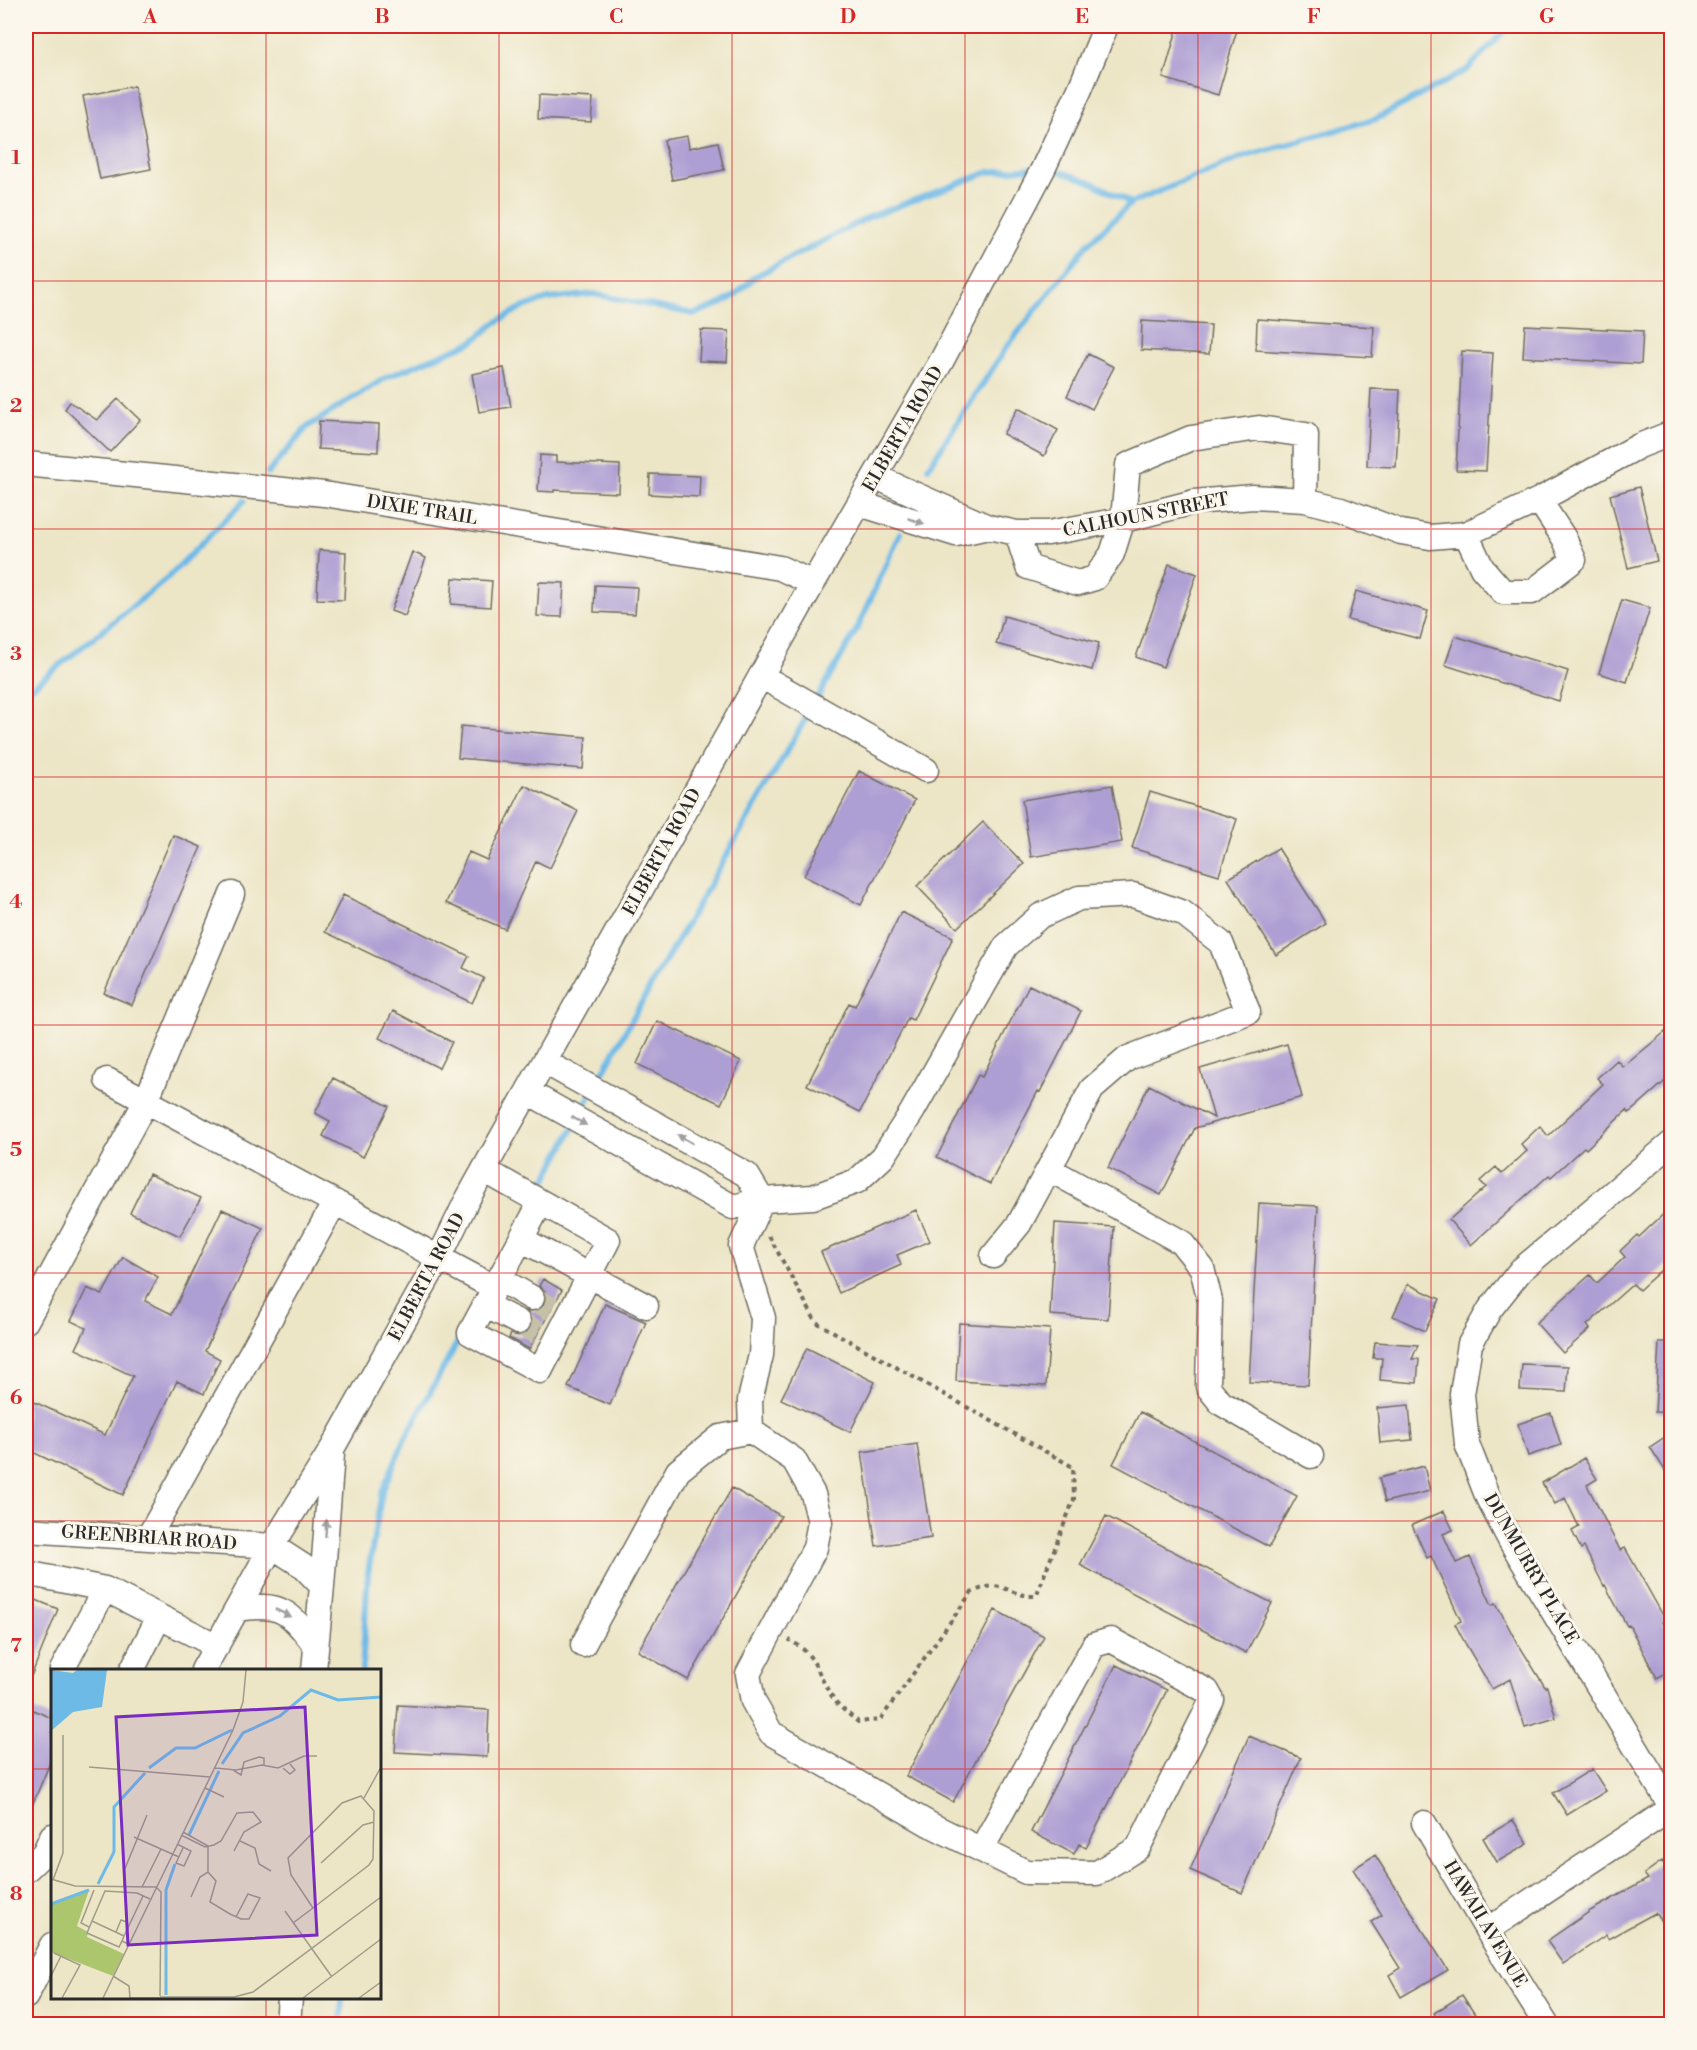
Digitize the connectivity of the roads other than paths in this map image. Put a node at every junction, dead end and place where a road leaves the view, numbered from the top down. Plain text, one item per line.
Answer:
1 (1106, 26) edge
2 (1671, 433) edge
3 (26, 464) edge
4 (876, 477) junction
5 (1305, 500) junction
6 (1539, 500) junction
7 (860, 504) junction
8 (1123, 519) junction
9 (988, 527) junction
10 (1017, 533) junction
11 (1466, 534) junction
12 (813, 584) junction
13 (761, 676) junction
14 (926, 770) dead end
15 (232, 894) dead end
16 (545, 1062) junction
17 (107, 1080) dead end
18 (528, 1092) junction
19 (146, 1101) junction
20 (1671, 1143) edge
21 (713, 1155) junction
22 (1049, 1169) junction
23 (484, 1170) junction
24 (696, 1186) junction
25 (335, 1202) junction
26 (541, 1202) junction
27 (759, 1206) junction
28 (521, 1239) junction
29 (993, 1256) dead end
30 (440, 1258) junction
31 (589, 1277) junction
32 (493, 1290) junction
33 (646, 1306) dead end
34 (551, 1308) junction
35 (26, 1321) edge
36 (537, 1332) junction
37 (751, 1431) junction
38 (332, 1449) junction
39 (1311, 1456) dead end
40 (26, 1530) edge
41 (148, 1538) junction
42 (272, 1546) junction
43 (26, 1574) edge
44 (322, 1586) junction
45 (105, 1589) junction
46 (237, 1609) junction
47 (159, 1617) junction
48 (583, 1645) dead end
49 (217, 1646) junction
50 (316, 1646) junction
51 (63, 1669) edge
52 (133, 1669) edge
53 (204, 1669) edge
54 (314, 1669) edge
55 (1424, 1823) dead end
56 (51, 1838) edge
57 (981, 1850) junction
58 (26, 1870) edge
59 (1487, 1930) junction
60 (51, 1947) edge
61 (26, 1996) edge
62 (290, 1999) edge
63 (288, 2025) edge
64 (1546, 2025) edge

1 - 4 street, ELBERTA ROAD
2 - 6 street, CALHOUN STREET
3 - 12 street, DIXIE TRAIL
4 - 7 street, ELBERTA ROAD
4 - 9 street, CALHOUN STREET
5 - 8 street, CALHOUN STREET
5 - 8 street
5 - 11 street, CALHOUN STREET
6 - 11 street, CALHOUN STREET
6 - 11 street
7 -> 9 street, CALHOUN STREET
7 - 12 street, ELBERTA ROAD
8 - 10 street, CALHOUN STREET
8 - 10 street
9 - 10 street, CALHOUN STREET
12 - 13 street, ELBERTA ROAD
13 - 14 street
13 - 16 street, ELBERTA ROAD
15 - 19 street
16 - 18 street, ELBERTA ROAD
21 -> 16 street
17 - 19 street
18 - 23 street, ELBERTA ROAD
18 -> 24 street
19 - 25 street
19 - 35 street
20 - 59 street, DUNMURRY PLACE
21 - 24 street
21 - 27 street
22 - 27 street
22 - 29 street
22 - 39 street
23 - 26 street
23 - 30 street, ELBERTA ROAD
24 - 27 street
25 - 30 street
25 - 41 street
26 - 28 street
26 - 31 street
27 - 37 street
28 - 31 street
28 - 32 street
30 - 32 street
30 - 38 street, ELBERTA ROAD
31 - 33 street
31 - 34 street
32 - 34 street
32 - 36 street
32 - 36 street
34 - 36 street
37 - 48 street
37 - 57 street
38 - 42 street, ELBERTA ROAD
44 -> 38 street
40 - 41 street, GREENBRIAR ROAD
41 - 42 street, GREENBRIAR ROAD
42 - 44 street
42 - 46 street, ELBERTA ROAD
43 - 45 street
44 - 50 street
45 - 47 street
45 - 51 street
46 - 49 street, ELBERTA ROAD
46 -> 50 street
47 - 49 street
47 - 52 street
49 - 53 street, ELBERTA ROAD
50 - 54 street
55 - 59 street, HAWAII AVENUE
56 - 58 street
57 - 57 street
59 - 64 street, HAWAII AVENUE
60 - 61 street
62 - 63 street

